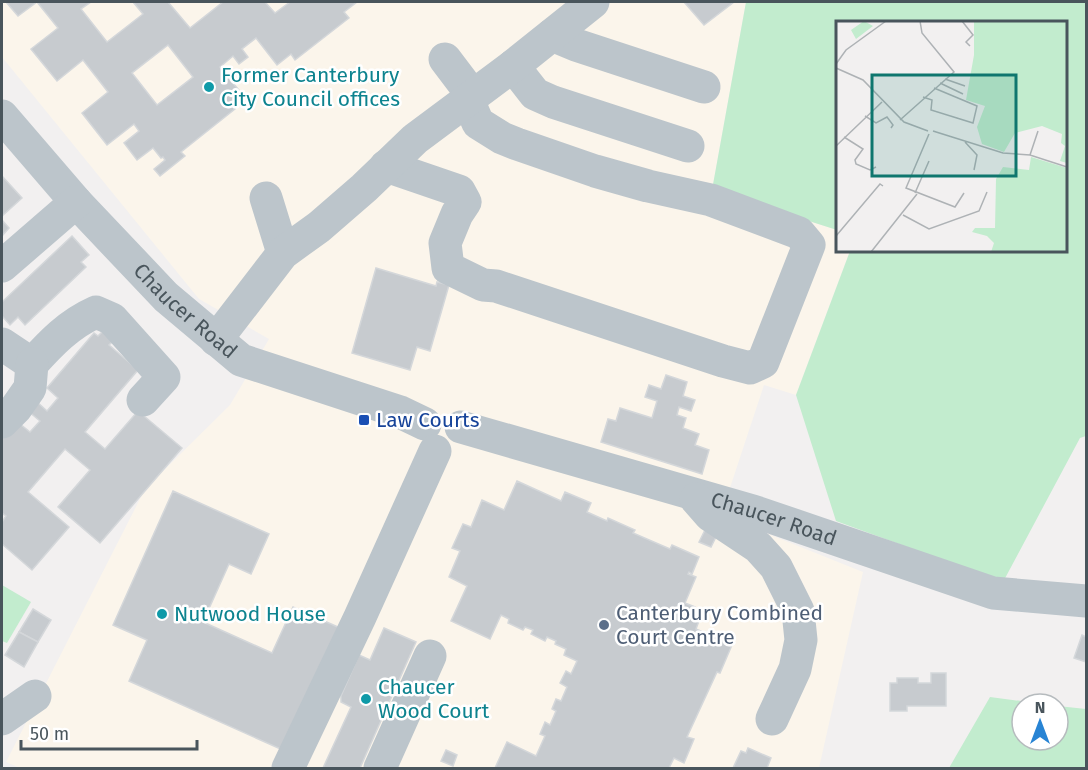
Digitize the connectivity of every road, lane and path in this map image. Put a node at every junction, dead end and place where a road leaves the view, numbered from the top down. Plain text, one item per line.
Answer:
1 (593, 2) edge
2 (552, 35) junction
3 (445, 59) dead end
4 (486, 86) junction
5 (704, 87) dead end
6 (2, 116) edge
7 (688, 146) dead end
8 (386, 166) junction
9 (266, 198) dead end
10 (76, 202) junction
11 (283, 253) junction
12 (2, 266) edge
13 (216, 340) junction
14 (2, 344) edge
15 (32, 364) junction
16 (143, 400) dead end
17 (2, 422) edge
18 (430, 438) junction
19 (691, 494) junction
20 (1086, 600) edge
21 (430, 657) dead end
22 (35, 696) dead end
23 (2, 719) edge
24 (772, 719) dead end
25 (288, 768) edge
26 (380, 768) edge

1 - 2 street
2 - 4 street
2 - 5 street
3 - 4 street
4 - 7 street
4 - 8 street
4 - 8 street
6 - 10 street, Chaucer Road
8 - 11 street
9 - 11 street
10 - 12 street
10 - 13 street, Chaucer Road
11 - 13 street
13 - 18 street, Chaucer Road
14 - 15 street
15 - 16 street
15 - 17 street
18 - 19 street, Chaucer Road
18 - 25 street
19 - 20 street, Chaucer Road
19 - 24 street
21 - 26 street
22 - 23 street

